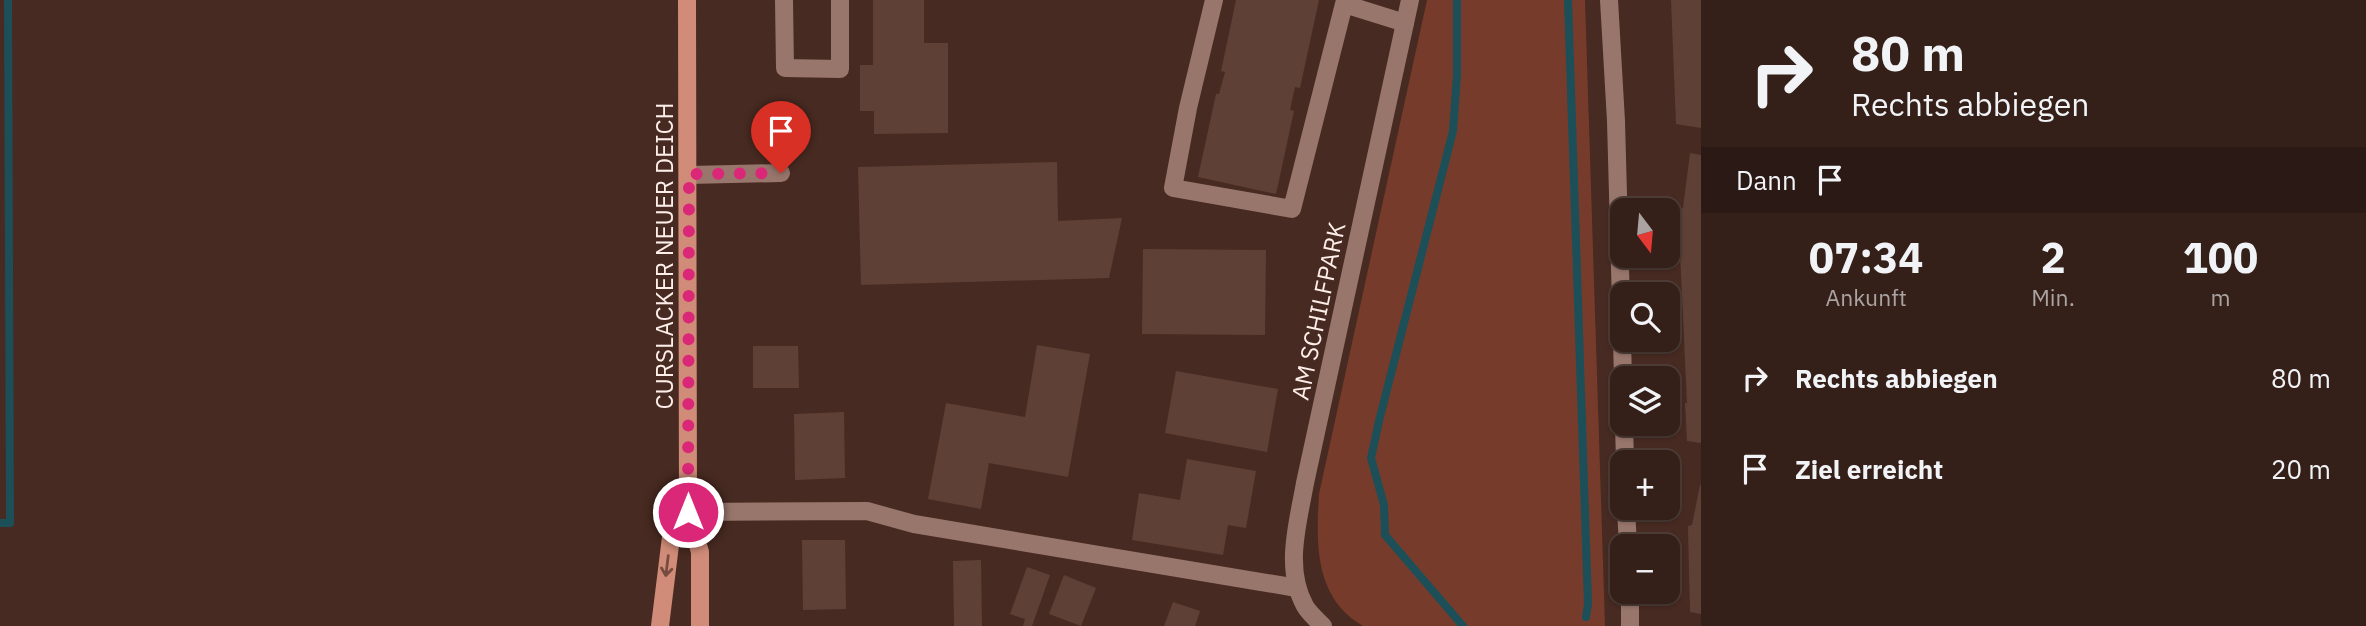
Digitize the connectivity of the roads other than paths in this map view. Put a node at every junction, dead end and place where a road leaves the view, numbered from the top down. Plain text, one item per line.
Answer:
1 (687, 0) edge
2 (783, 0) edge
3 (841, 0) edge
4 (1214, 0) edge
5 (1410, 0) edge
6 (1609, 0) edge
7 (1405, 23) junction
8 (781, 173) dead end
9 (689, 174) junction
10 (1623, 366) edge
11 (688, 512) junction
12 (1297, 588) junction
13 (1630, 604) edge
14 (660, 626) edge
15 (700, 626) edge
16 (1323, 626) edge
17 (1630, 626) edge

1 - 9 main road, CURSLACKER NEUER DEICH
2 - 3 street
4 - 7 street
5 - 7 street, AM SCHILFPARK
6 - 10 street
7 - 12 street, AM SCHILFPARK
8 - 9 street
9 - 11 main road, CURSLACKER NEUER DEICH
11 - 12 street
11 -> 14 main road
11 - 15 main road, CURSLACKER NEUER DEICH
12 - 16 street, AM SCHILFPARK
13 - 17 street

